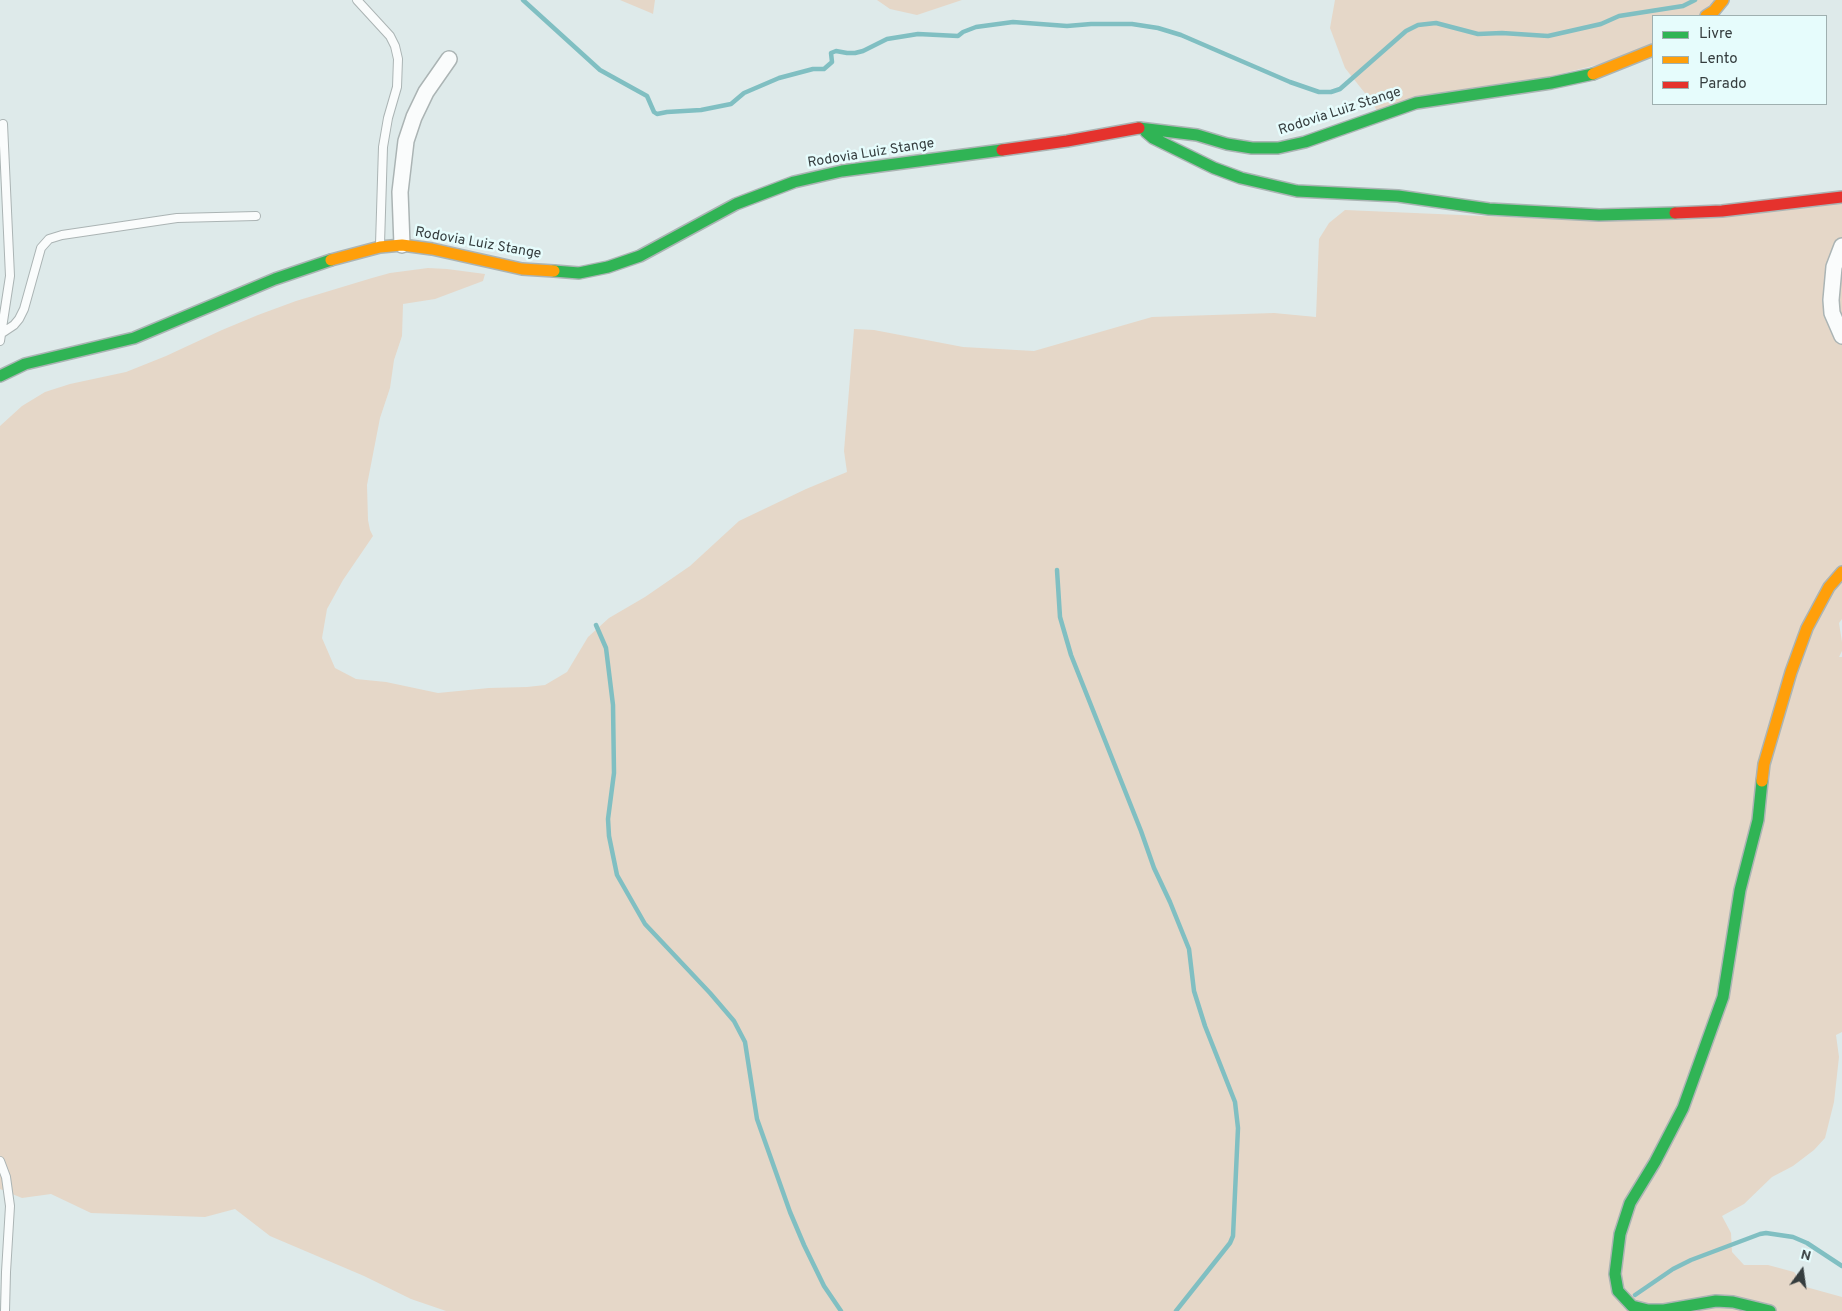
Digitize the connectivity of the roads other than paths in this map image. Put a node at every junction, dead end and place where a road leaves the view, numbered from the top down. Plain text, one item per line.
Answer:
1 (357, 0) edge
2 (1723, 0) edge
3 (1708, 15) edge
4 (1652, 50) edge
5 (449, 59) dead end
6 (3, 124) dead end
7 (1142, 128) junction
8 (1842, 197) edge
9 (256, 216) dead end
10 (402, 245) junction
11 (1842, 246) edge
12 (380, 247) junction
13 (1842, 336) edge
14 (1, 337) edge
15 (0, 376) edge
16 (1842, 572) edge
17 (0, 1161) edge
18 (5, 1311) edge
19 (1770, 1311) edge

1 - 12 lane
2 - 3 street
4 - 7 street, Rodovia Luiz Stange
5 - 10 street
6 - 14 lane
7 - 8 street
7 - 10 street, Rodovia Luiz Stange
9 - 14 lane
10 - 12 street, Rodovia Luiz Stange
11 - 13 street
12 - 15 street, Rodovia Luiz Stange
16 - 19 street
17 - 18 lane

